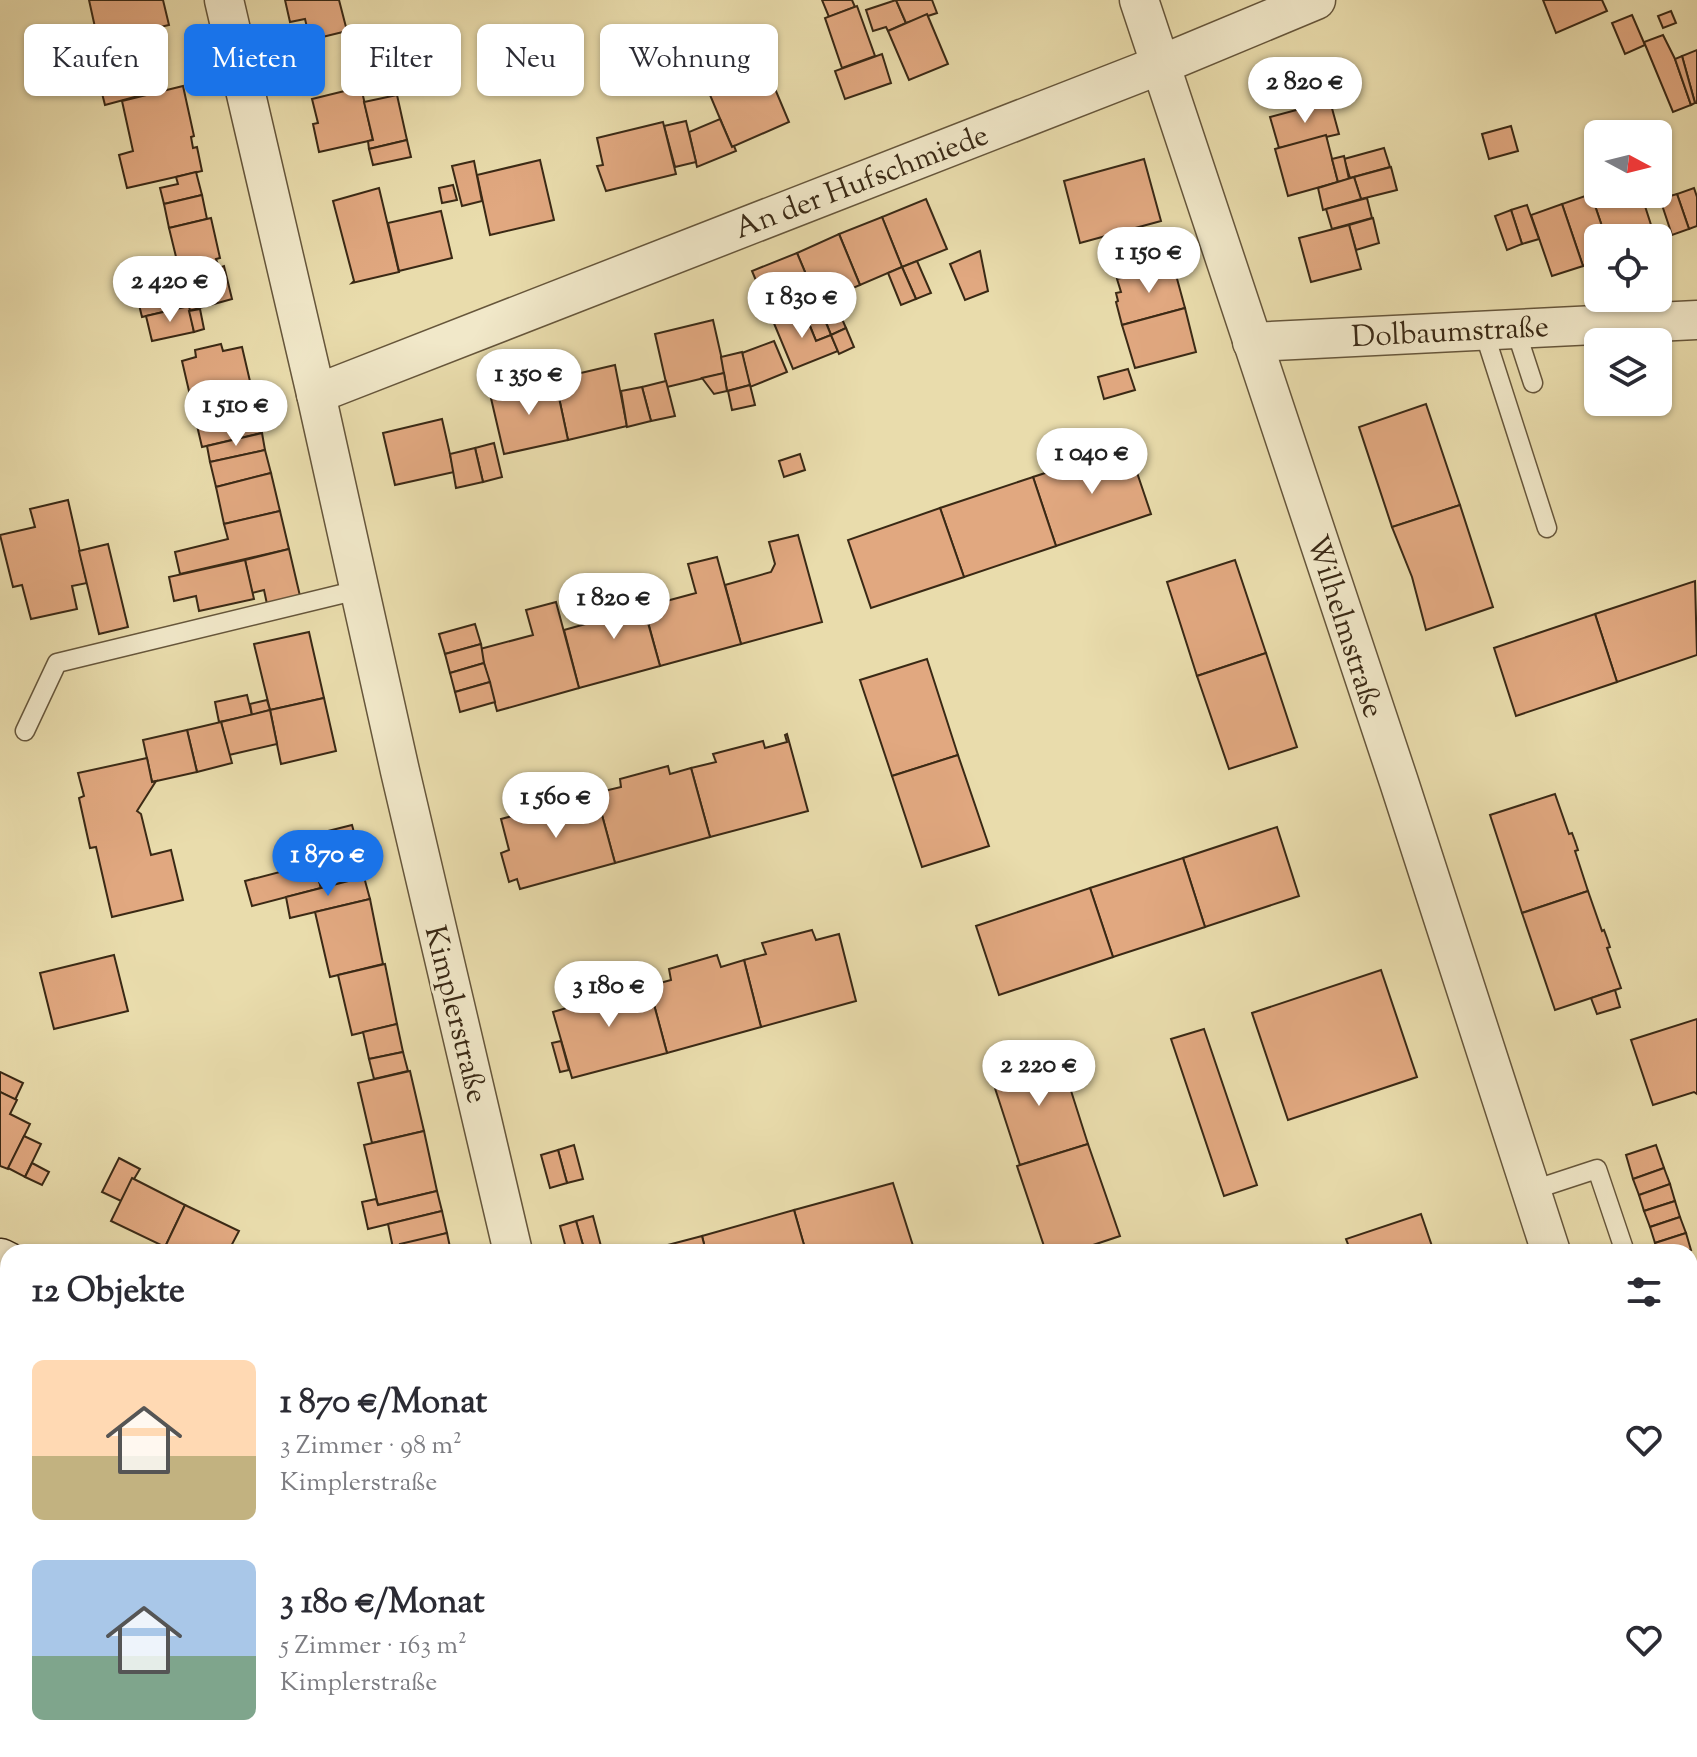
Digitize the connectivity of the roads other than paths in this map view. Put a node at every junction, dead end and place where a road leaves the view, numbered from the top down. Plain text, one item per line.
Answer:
1 (224, 0) edge
2 (1139, 0) edge
3 (1316, 0) edge
4 (1160, 65) junction
5 (1697, 320) edge
6 (1499, 328) junction
7 (1252, 342) junction
8 (1533, 383) dead end
9 (316, 394) junction
10 (1547, 528) dead end
11 (358, 590) junction
12 (25, 731) dead end
13 (1530, 1191) junction
14 (511, 1244) edge
15 (1548, 1244) edge
16 (1622, 1244) edge

1 - 9 street, Kimplerstraße
2 - 4 street, Wilhelmstraße
3 - 4 street, An der Hufschmiede
4 - 7 street, Wilhelmstraße
4 - 9 street, An der Hufschmiede
5 - 6 street, Dolbaumstraße
6 - 7 street, Dolbaumstraße
6 - 8 lane
6 - 10 lane
7 - 13 street, Wilhelmstraße
9 - 11 street, Kimplerstraße
11 - 12 lane
11 - 14 street, Kimplerstraße
13 - 15 street, Wilhelmstraße
13 - 16 lane

